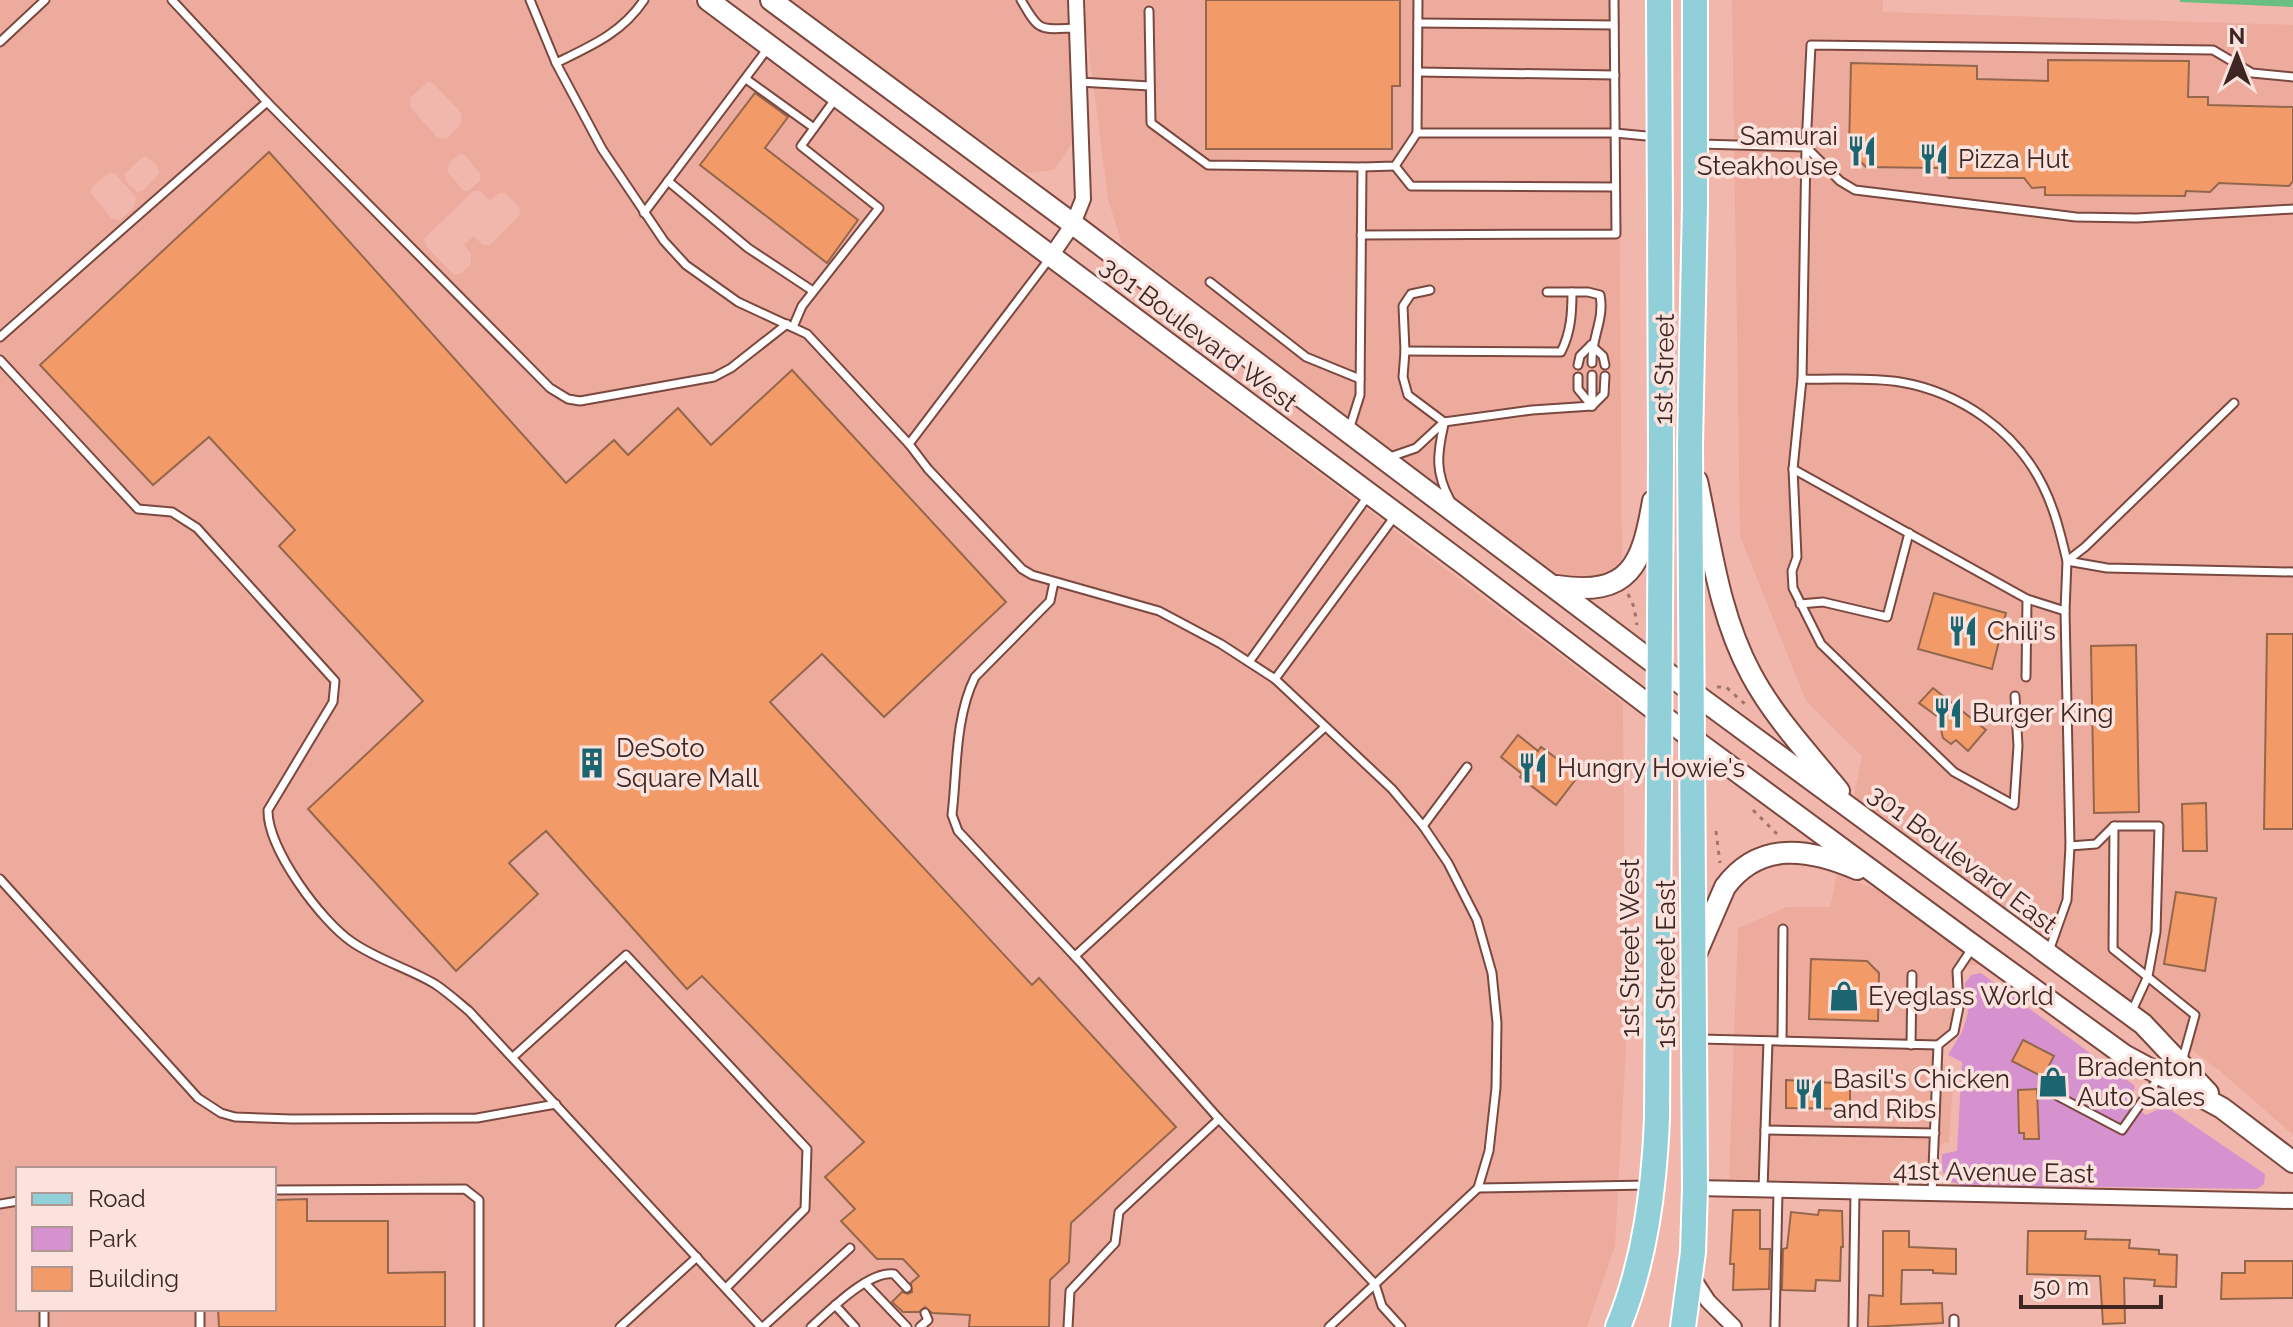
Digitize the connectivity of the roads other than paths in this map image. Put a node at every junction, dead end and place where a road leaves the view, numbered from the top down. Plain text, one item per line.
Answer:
1 (45, 0) edge
2 (172, 0) edge
3 (530, 0) edge
4 (644, 0) edge
5 (708, 0) edge
6 (771, 0) edge
7 (1021, 0) edge
8 (1076, 0) edge
9 (1418, 0) edge
10 (1614, 0) edge
11 (1659, 0) edge
12 (1695, 0) edge
13 (1149, 11) dead end
14 (1418, 23) junction
15 (1614, 25) junction
16 (1076, 28) junction
17 (0, 42) edge
18 (769, 46) junction
19 (556, 63) junction
20 (1418, 72) junction
21 (1615, 75) junction
22 (2293, 77) edge
23 (746, 79) junction
24 (1079, 82) junction
25 (1150, 86) junction
26 (837, 96) junction
27 (267, 102) junction
28 (814, 128) junction
29 (1417, 133) junction
30 (1615, 133) junction
31 (1660, 137) junction
32 (1694, 144) junction
33 (1806, 147) junction
34 (1395, 166) junction
35 (1362, 167) junction
36 (668, 181) junction
37 (1615, 187) junction
38 (2293, 209) edge
39 (644, 213) junction
40 (1073, 224) junction
41 (1361, 235) junction
42 (1051, 256) junction
43 (1210, 282) dead end
44 (1430, 290) dead end
45 (813, 291) junction
46 (1547, 292) dead end
47 (1572, 292) junction
48 (790, 325) junction
49 (0, 337) edge
50 (1591, 345) junction
51 (1405, 351) junction
52 (0, 360) edge
53 (1592, 363) dead end
54 (1578, 365) dead end
55 (1605, 365) dead end
56 (1592, 375) dead end
57 (1605, 376) dead end
58 (1578, 377) dead end
59 (1360, 379) junction
60 (1802, 379) junction
61 (2234, 403) dead end
62 (1592, 406) junction
63 (1444, 422) junction
64 (1348, 431) junction
65 (909, 444) junction
66 (1690, 445) junction
67 (1661, 454) junction
68 (1386, 459) junction
69 (1793, 469) junction
70 (1369, 494) junction
71 (1456, 512) junction
72 (1397, 515) junction
73 (1909, 533) junction
74 (2067, 561) junction
75 (2293, 572) edge
76 (1054, 582) junction
77 (1555, 585) junction
78 (2027, 599) junction
79 (1800, 604) junction
80 (2065, 611) junction
81 (1249, 662) junction
82 (1659, 667) junction
83 (2026, 677) dead end
84 (1275, 679) junction
85 (1691, 691) junction
86 (2015, 696) dead end
87 (1658, 710) junction
88 (1325, 727) junction
89 (1693, 739) junction
90 (1467, 767) dead end
91 (1860, 815) junction
92 (1423, 826) junction
93 (2114, 826) junction
94 (2070, 846) junction
95 (0, 879) edge
96 (1890, 884) junction
97 (1783, 929) dead end
98 (1974, 946) junction
99 (2048, 954) junction
100 (1075, 956) junction
101 (1695, 958) junction
102 (1912, 975) dead end
103 (2148, 976) junction
104 (2130, 1015) junction
105 (1694, 1038) junction
106 (1768, 1041) junction
107 (1782, 1041) junction
108 (1911, 1045) junction
109 (1938, 1045) junction
110 (513, 1057) junction
111 (2181, 1064) junction
112 (2162, 1074) junction
113 (2050, 1092) dead end
114 (556, 1104) junction
115 (2222, 1108) junction
116 (1219, 1119) junction
117 (1765, 1130) junction
118 (1935, 1133) junction
119 (2293, 1162) edge
120 (1653, 1185) junction
121 (1478, 1188) junction
122 (1695, 1188) junction
123 (276, 1190) edge
124 (1770, 1191) junction
125 (1855, 1193) junction
126 (1932, 1195) junction
127 (2293, 1201) edge
128 (850, 1248) dead end
129 (697, 1257) junction
130 (1691, 1274) junction
131 (865, 1283) junction
132 (1375, 1284) junction
133 (726, 1288) junction
134 (907, 1288) dead end
135 (835, 1305) junction
136 (925, 1313) dead end
137 (479, 1327) edge
138 (620, 1327) edge
139 (762, 1327) edge
140 (811, 1327) edge
141 (855, 1327) edge
142 (907, 1327) edge
143 (920, 1327) edge
144 (1068, 1327) edge
145 (1329, 1327) edge
146 (1401, 1327) edge
147 (1618, 1327) edge
148 (1683, 1327) edge
149 (1734, 1327) edge
150 (1775, 1327) edge
151 (1853, 1327) edge

1 - 17 lane
2 - 27 lane
3 - 19 lane
4 - 19 lane
5 - 18 main road, 301 Boulevard West
6 - 40 main road, 301 Boulevard West
7 - 16 lane
8 - 16 street
9 - 14 lane
10 - 15 lane
11 - 31 main road, 1st Street
12 - 32 main road, 1st Street
13 - 25 lane
14 - 15 lane
14 - 20 lane
15 - 21 lane
16 - 24 street
18 - 23 lane
18 - 26 main road, 301 Boulevard West
19 - 39 lane
20 - 21 lane
20 - 29 lane
21 - 30 lane
22 - 33 lane
23 - 28 lane
23 - 36 lane
24 - 25 lane
24 - 40 street
25 - 35 lane
26 - 28 lane
26 - 42 main road, 301 Boulevard West
27 - 48 lane
27 - 49 lane
28 - 45 lane
29 - 30 lane
29 - 34 lane
30 - 31 lane
30 - 37 lane
31 - 67 main road, 1st Street
32 - 33 lane
32 - 66 main road, 1st Street
33 - 38 lane
33 - 60 lane
34 - 35 lane
34 - 37 lane
35 - 41 lane
36 - 39 lane
36 - 45 lane
37 - 41 lane
39 - 48 lane
40 - 42 street
40 - 64 main road, 301 Boulevard West
41 - 59 lane
42 - 65 lane
42 - 70 main road, 301 Boulevard West
43 - 59 lane
44 - 51 lane
45 - 48 lane
46 - 47 lane
47 - 50 lane
47 - 51 lane
48 - 65 lane
50 - 53 lane
50 - 54 lane
50 - 55 lane
51 - 63 lane
52 - 110 lane
56 - 62 lane
57 - 62 lane
58 - 62 lane
59 - 64 lane
60 - 69 lane
60 - 74 lane
61 - 74 lane
62 - 63 lane
63 - 68 lane
63 - 71 lane
64 - 68 main road, 301 Boulevard West
65 - 76 lane
66 - 85 main road, 1st Street
66 - 91 main road
67 - 77 main road
67 - 82 main road, 1st Street
68 - 71 main road, 301 Boulevard West
69 - 73 lane
69 - 79 lane
70 - 72 main road, 301 Boulevard West
70 - 81 lane
71 - 77 main road, 301 Boulevard West
72 - 84 lane
72 - 87 main road, 301 Boulevard West
73 - 78 lane
73 - 79 lane
74 - 75 lane
74 - 80 lane
76 - 81 lane
76 - 100 lane
77 - 82 main road, 301 Boulevard West
78 - 80 lane
78 - 83 lane
79 - 86 lane
80 - 94 lane
81 - 84 lane
82 - 85 main road, 301 Boulevard East
82 - 87 main road, 1st Street
84 - 88 lane
85 - 89 main road, 1st Street
85 - 91 main road, 301 Boulevard East
87 - 89 main road, 301 Boulevard East
87 - 120 main road, 1st Street West
88 - 92 lane
88 - 100 lane
89 - 96 main road, 301 Boulevard East
89 - 101 main road, 1st Street East
90 - 92 lane
91 - 99 main road, 301 Boulevard East
92 - 121 lane
93 - 94 lane
93 - 103 lane
93 - 103 lane
94 - 99 lane
95 - 114 lane
96 - 98 main road, 301 Boulevard East
96 - 101 main road
97 - 107 lane
98 - 109 lane
98 - 112 main road, 301 Boulevard East
99 - 104 main road, 301 Boulevard East
100 - 116 lane
101 - 105 main road, 1st Street East
102 - 108 lane
103 - 104 lane
103 - 111 lane
104 - 111 main road, 301 Boulevard East
105 - 106 lane
105 - 122 main road, 1st Street East
106 - 107 lane
106 - 117 lane
107 - 108 lane
108 - 109 lane
109 - 118 lane
110 - 114 lane
110 - 133 lane
111 - 115 main road, 301 Boulevard East
112 - 113 lane
112 - 115 main road, 301 Boulevard East
114 - 129 lane
115 - 119 main road, 301 Boulevard East
116 - 132 lane
116 - 144 lane
117 - 118 lane
117 - 124 lane
118 - 126 lane
120 - 121 lane
120 - 147 main road, 1st Street West
121 - 132 lane
122 - 124 street, 41st Avenue East
122 - 130 main road
123 - 137 lane
124 - 125 street, 41st Avenue East
124 - 150 lane
125 - 126 street, 41st Avenue East
125 - 151 lane
126 - 127 street, 41st Avenue East
128 - 139 lane
129 - 133 lane
129 - 138 lane
130 - 148 main road
130 - 149 street
131 - 134 lane
131 - 135 lane
131 - 142 lane
132 - 145 lane
132 - 146 lane
133 - 139 lane
135 - 140 lane
135 - 141 lane
136 - 143 lane

